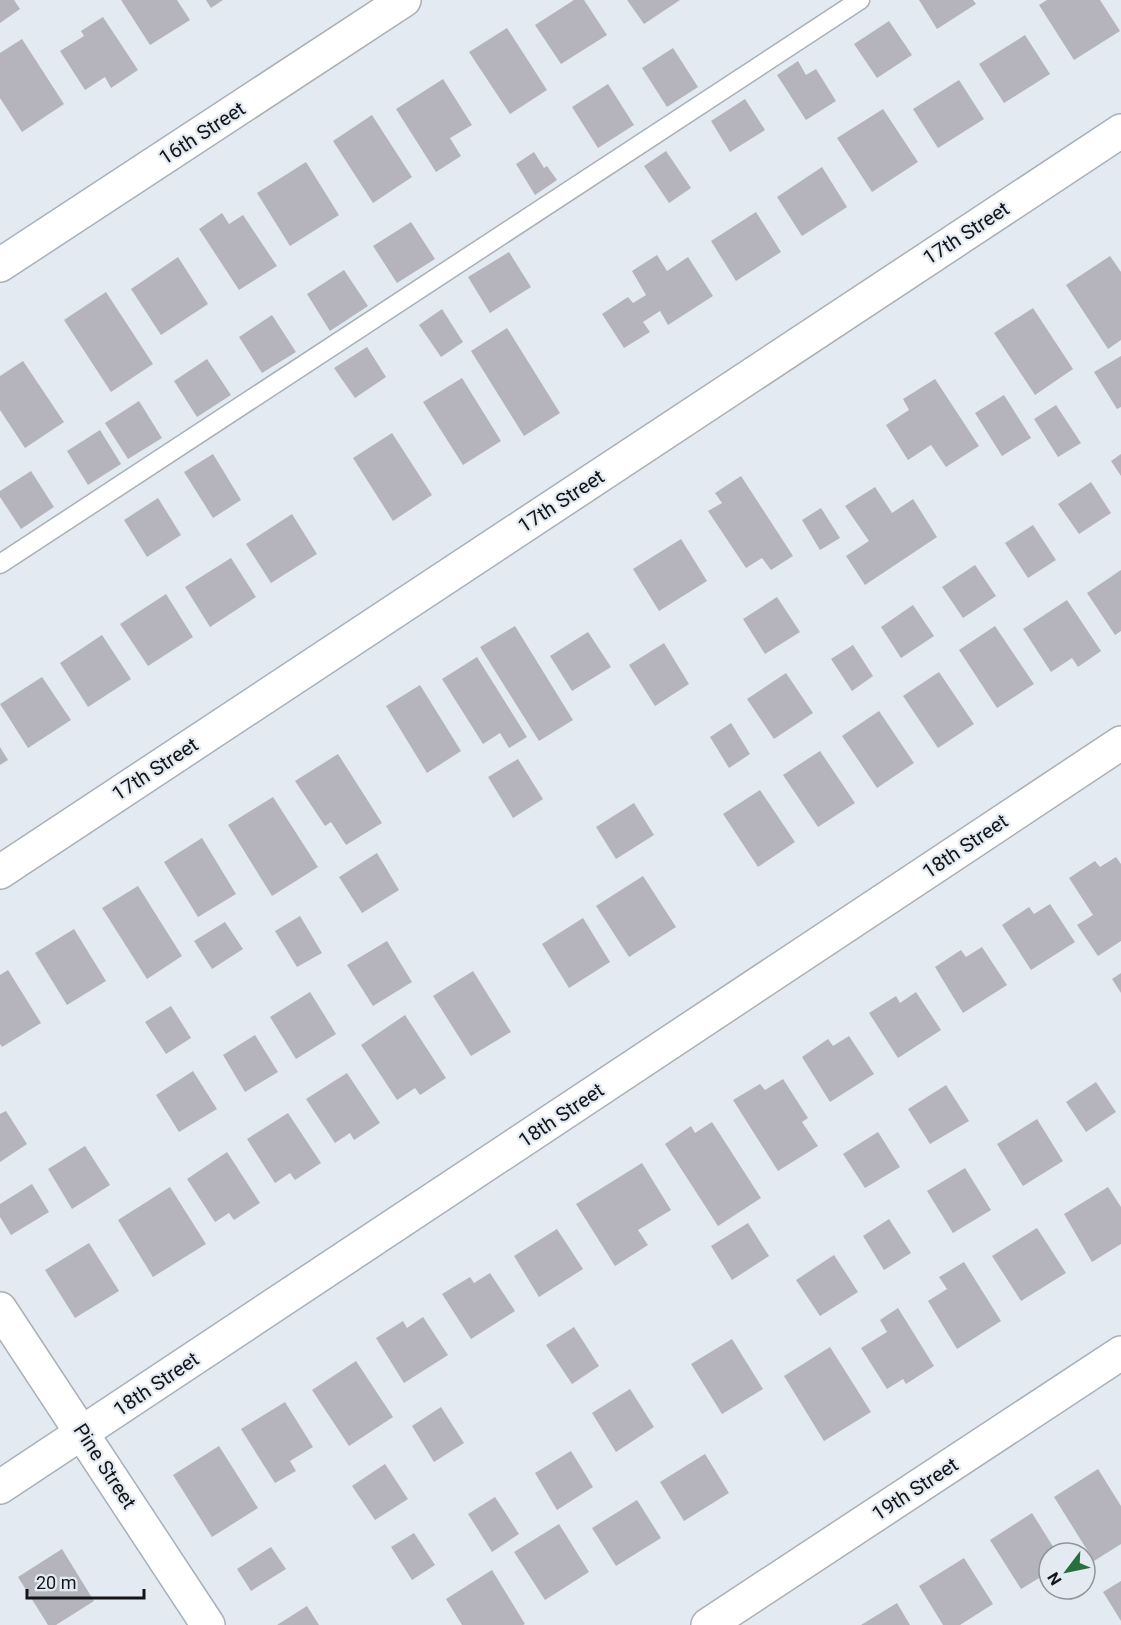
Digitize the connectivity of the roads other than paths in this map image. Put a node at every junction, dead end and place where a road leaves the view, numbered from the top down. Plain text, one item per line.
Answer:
1 (404, 0) edge
2 (860, 0) edge
3 (1121, 131) edge
4 (0, 265) edge
5 (0, 564) edge
6 (1121, 743) edge
7 (0, 872) edge
8 (0, 1309) edge
9 (1121, 1353) edge
10 (83, 1432) junction
11 (0, 1487) edge
12 (208, 1625) edge
13 (708, 1625) edge

1 - 4 street, 16th Street
2 - 5 lane
3 - 7 street, 17th Street
6 - 10 street, 18th Street
8 - 10 street, Pine Street
9 - 13 street, 19th Street
10 - 11 street, 18th Street
10 - 12 street, Pine Street

